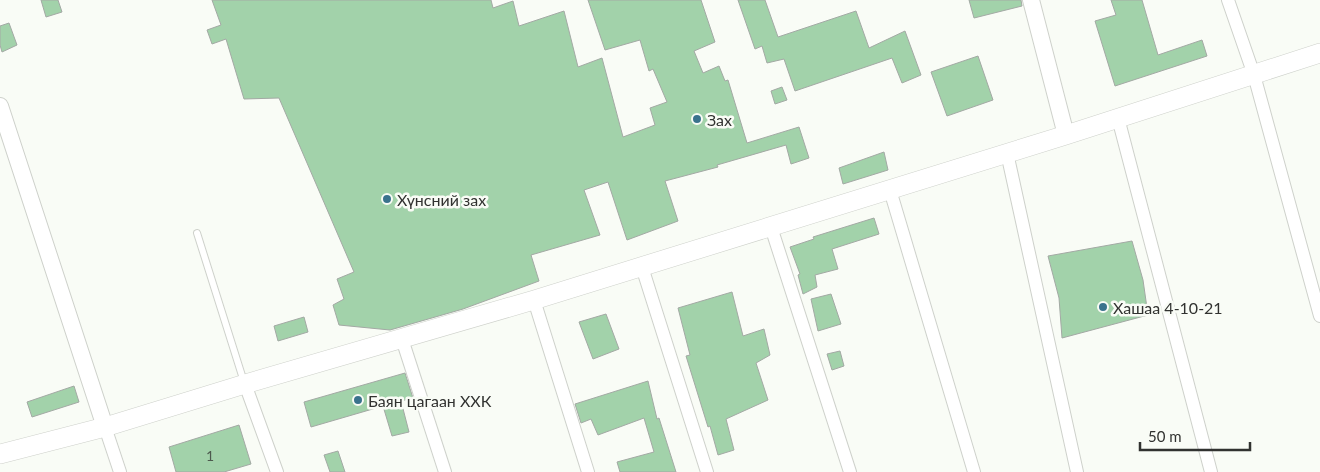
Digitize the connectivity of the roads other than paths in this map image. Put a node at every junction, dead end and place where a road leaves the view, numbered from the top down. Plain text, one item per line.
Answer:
1 (1031, 0) edge
2 (1228, 0) edge
3 (1320, 53) edge
4 (1254, 75) junction
5 (0, 106) edge
6 (1118, 118) junction
7 (1066, 135) junction
8 (1007, 153) junction
9 (890, 190) junction
10 (771, 227) junction
11 (197, 233) dead end
12 (642, 267) junction
13 (534, 300) junction
14 (1320, 316) edge
15 (402, 338) junction
16 (245, 384) junction
17 (104, 427) junction
18 (0, 454) edge
19 (120, 472) edge
20 (277, 472) edge
21 (445, 472) edge
22 (588, 472) edge
23 (707, 472) edge
24 (850, 472) edge
25 (974, 472) edge
26 (1077, 472) edge
27 (1211, 472) edge

1 - 7 street
2 - 4 street
3 - 4 main road
4 - 6 main road
4 - 14 street
5 - 17 street
6 - 7 main road
6 - 27 street
7 - 8 main road
8 - 9 main road
8 - 26 street
9 - 10 main road
9 - 25 street
10 - 12 main road
10 - 24 street
11 - 16 lane
12 - 13 main road
12 - 23 street
13 - 15 main road
13 - 22 street
15 - 16 main road
15 - 21 street
16 - 17 main road
16 - 20 street
17 - 18 main road
17 - 19 street

